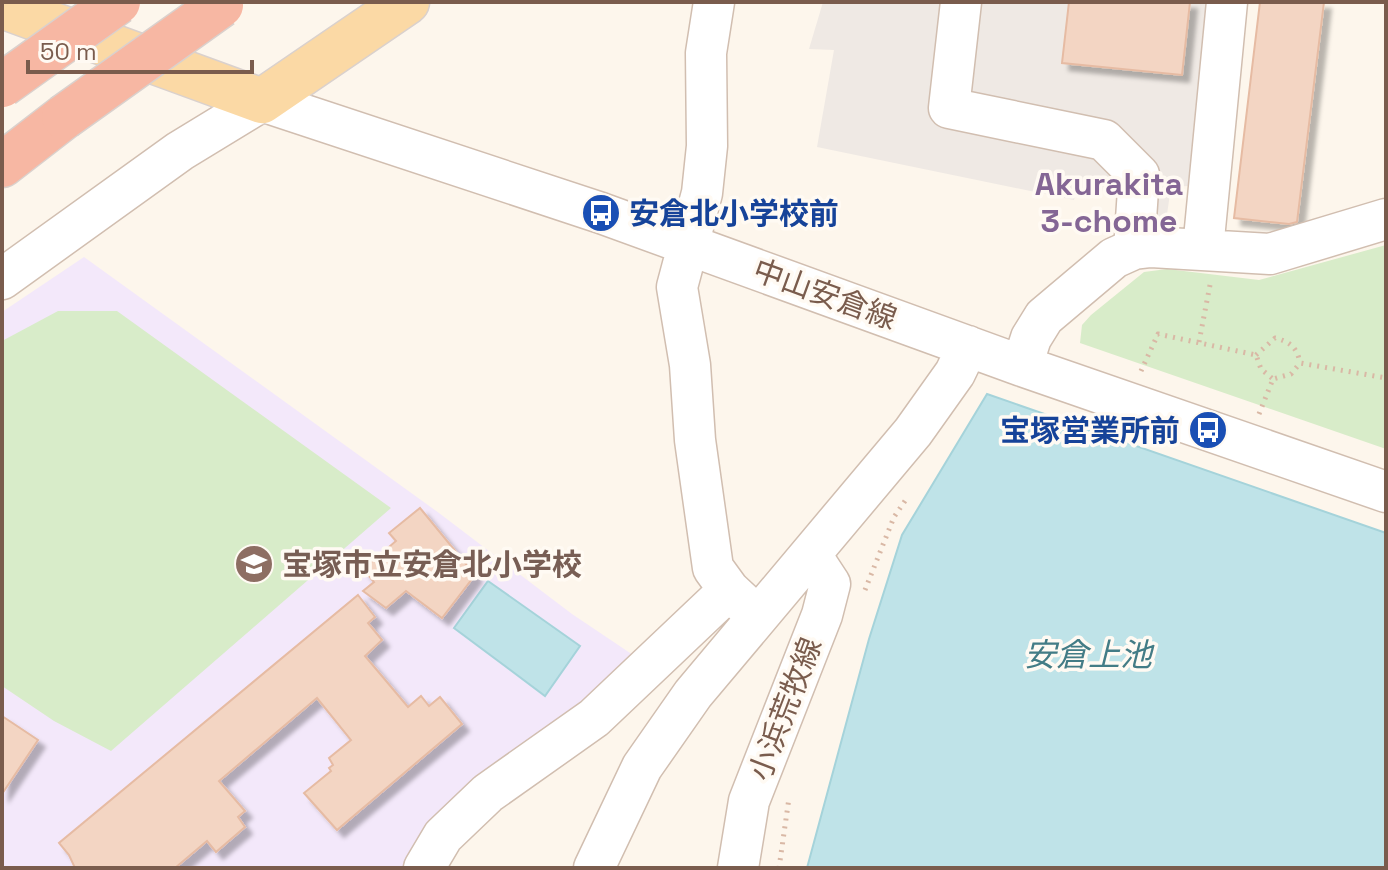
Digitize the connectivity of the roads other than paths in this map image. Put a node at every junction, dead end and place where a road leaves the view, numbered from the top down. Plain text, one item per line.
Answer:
1 (118, 2) edge
2 (407, 2) edge
3 (714, 2) edge
4 (961, 2) edge
5 (1227, 2) edge
6 (224, 4) edge
7 (2, 6) edge
8 (2, 85) edge
9 (262, 101) junction
10 (2, 165) edge
11 (1386, 219) edge
12 (687, 244) junction
13 (1134, 249) junction
14 (1207, 266) junction
15 (2, 279) edge
16 (968, 346) junction
17 (1022, 366) junction
18 (1386, 492) edge
19 (811, 555) junction
20 (743, 603) junction
21 (424, 868) edge
22 (594, 868) edge
23 (738, 868) edge

1 - 8 highway, bridge
2 - 9 main road
3 - 12 street
4 - 13 street
5 - 14 street
6 - 10 highway, bridge
7 - 9 main road
9 - 12 street, 中山安倉線
9 - 15 street
11 - 14 street
12 - 16 street, 中山安倉線
12 - 20 street
13 - 14 street
13 - 17 street
16 - 17 street, 中山安倉線
16 - 19 street
17 - 18 street, 中山安倉線
19 - 20 street
19 - 23 street, 小浜荒牧線
20 - 21 street
20 - 22 street

